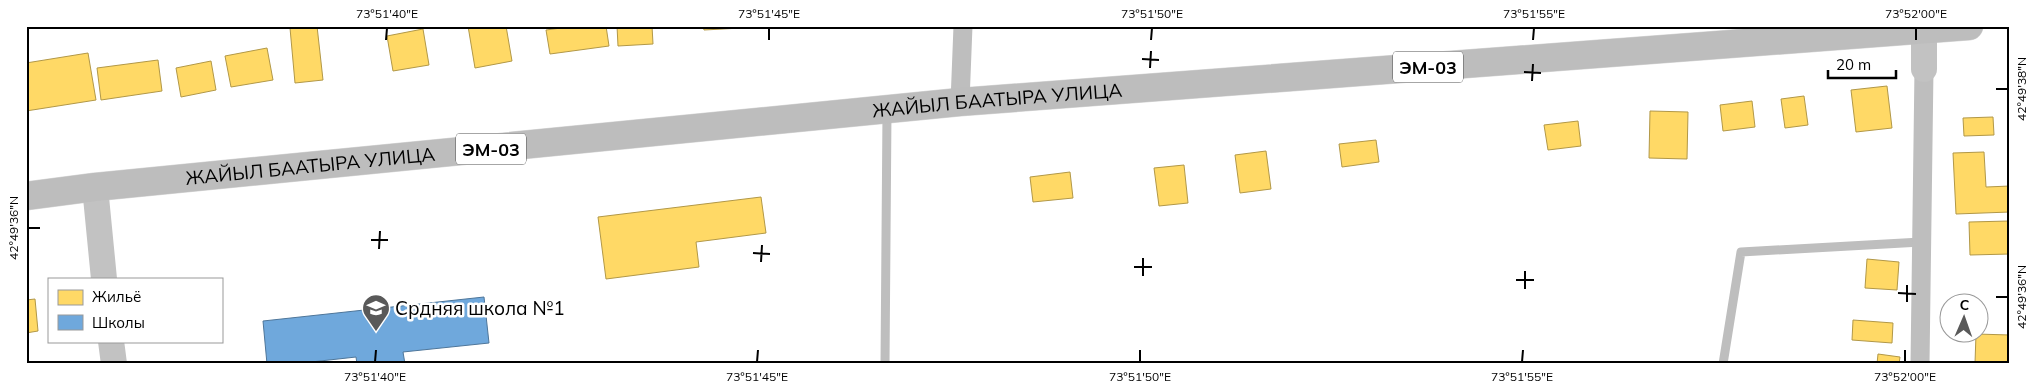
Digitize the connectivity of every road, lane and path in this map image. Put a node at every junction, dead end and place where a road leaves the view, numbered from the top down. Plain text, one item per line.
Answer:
1 (963, 26) edge
2 (1970, 26) edge
3 (1924, 30) junction
4 (1924, 69) joint
5 (960, 102) junction
6 (887, 110) junction
7 (95, 187) junction
8 (26, 196) edge
9 (1921, 242) junction
10 (104, 278) edge
11 (111, 342) edge
12 (114, 364) edge
13 (885, 364) edge
14 (1723, 364) edge
15 (1920, 364) edge

1 - 5 street
2 - 3 highway, ЖАЙЫЛ БААТЫРА УЛИЦА / ЭМ-03
3 - 4 street
3 - 5 highway, ЖАЙЫЛ БААТЫРА УЛИЦА / ЭМ-03
4 - 9 street
5 - 6 highway, ЖАЙЫЛ БААТЫРА УЛИЦА / ЭМ-03
6 - 7 highway, ЖАЙЫЛ БААТЫРА УЛИЦА / ЭМ-03
6 - 13 lane
7 - 8 highway, ЖАЙЫЛ БААТЫРА УЛИЦА / ЭМ-03
7 - 10 street
9 - 14 lane
9 - 15 street
11 - 12 street

